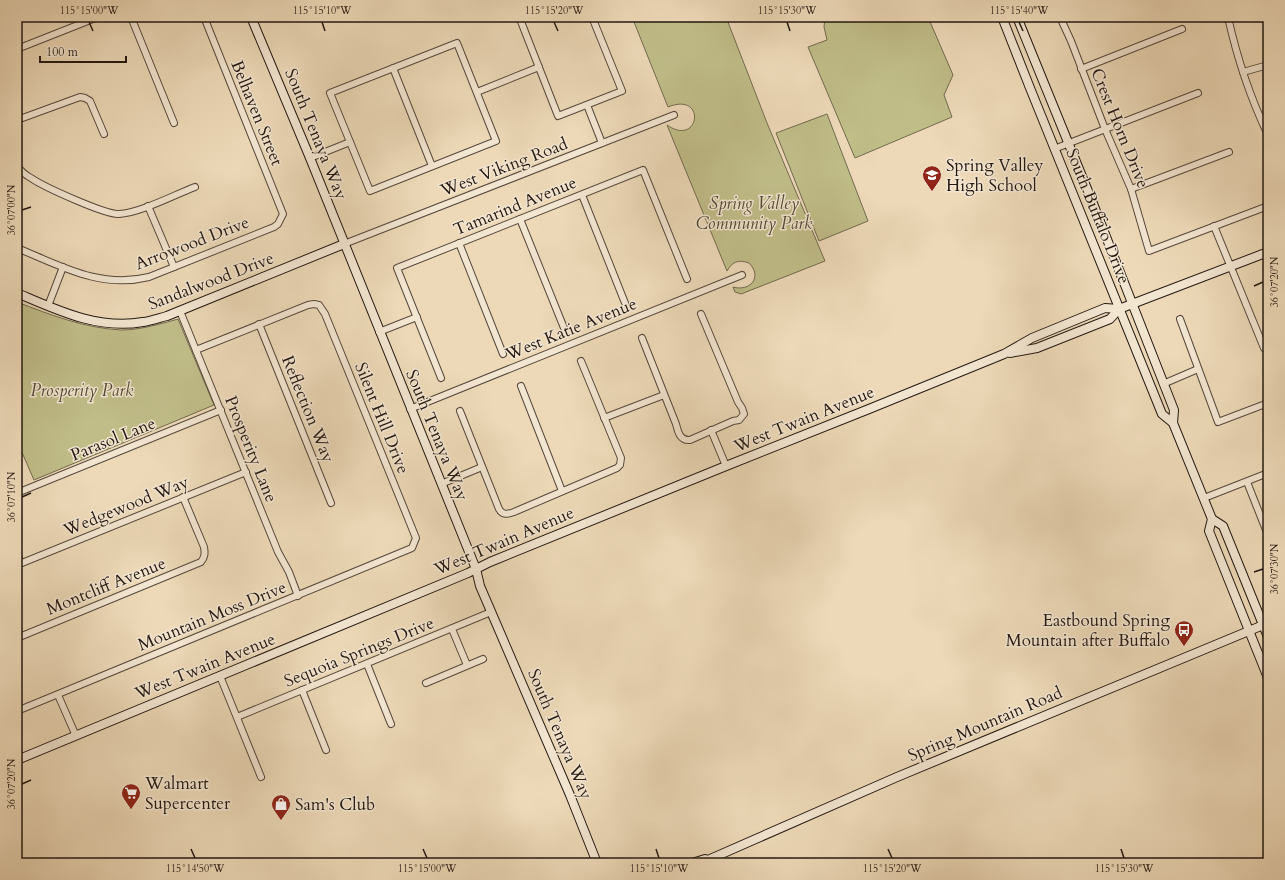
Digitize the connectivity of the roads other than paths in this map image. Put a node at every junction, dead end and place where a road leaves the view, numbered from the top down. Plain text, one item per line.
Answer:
1 (98, 17) edge
2 (131, 17) edge
3 (204, 17) edge
4 (252, 17) edge
5 (592, 17) edge
6 (1002, 17) edge
7 (1017, 17) edge
8 (1060, 17) edge
9 (1228, 17) edge
10 (522, 18) edge
11 (1182, 30) dead end
12 (17, 49) edge
13 (1268, 65) edge
14 (539, 67) junction
15 (393, 68) junction
16 (1081, 69) junction
17 (1243, 72) junction
18 (477, 92) junction
19 (1198, 93) dead end
20 (587, 105) junction
21 (674, 115) dead end
22 (17, 120) edge
23 (174, 123) dead end
24 (1105, 129) junction
25 (1268, 133) edge
26 (104, 134) dead end
27 (350, 142) junction
28 (602, 143) junction
29 (1068, 143) junction
30 (1054, 149) junction
31 (1229, 152) dead end
32 (310, 158) junction
33 (17, 166) edge
34 (432, 166) junction
35 (195, 187) dead end
36 (1131, 189) junction
37 (582, 195) junction
38 (148, 206) junction
39 (1268, 206) edge
40 (282, 219) joint
41 (520, 219) junction
42 (1214, 226) junction
43 (459, 243) junction
44 (344, 244) junction
45 (17, 248) edge
46 (1268, 252) edge
47 (1231, 266) junction
48 (64, 267) junction
49 (174, 267) junction
50 (742, 275) dead end
51 (687, 279) dead end
52 (17, 293) edge
53 (625, 303) dead end
54 (1132, 304) junction
55 (48, 306) junction
56 (1119, 309) junction
57 (180, 311) junction
58 (701, 314) dead end
59 (417, 317) junction
60 (1180, 319) dead end
61 (258, 324) junction
62 (564, 328) dead end
63 (379, 332) junction
64 (642, 338) dead end
65 (1264, 348) dead end
66 (196, 350) junction
67 (503, 354) dead end
68 (581, 361) dead end
69 (1198, 369) junction
70 (441, 378) dead end
71 (1163, 384) junction
72 (520, 386) dead end
73 (664, 395) junction
74 (1268, 403) edge
75 (410, 409) junction
76 (220, 410) junction
77 (460, 411) dead end
78 (604, 418) junction
79 (1173, 422) junction
80 (710, 430) junction
81 (726, 466) junction
82 (482, 467) junction
83 (246, 472) junction
84 (1268, 474) edge
85 (1247, 482) junction
86 (441, 484) junction
87 (562, 491) junction
88 (17, 493) edge
89 (183, 497) junction
90 (1204, 498) junction
91 (331, 503) dead end
92 (1212, 519) junction
93 (1268, 535) edge
94 (414, 544) joint
95 (17, 553) edge
96 (19, 564) edge
97 (476, 569) junction
98 (298, 596) junction
99 (491, 612) junction
100 (1266, 624) edge
101 (452, 629) junction
102 (1249, 631) junction
103 (17, 638) edge
104 (1268, 638) edge
105 (482, 659) dead end
106 (367, 664) junction
107 (467, 665) junction
108 (220, 676) junction
109 (1268, 678) edge
110 (426, 682) dead end
111 (302, 690) junction
112 (58, 695) junction
113 (17, 711) edge
114 (237, 717) junction
115 (391, 724) dead end
116 (76, 736) junction
117 (326, 750) dead end
118 (17, 760) edge
119 (261, 777) dead end
120 (715, 856) junction
121 (597, 863) edge
122 (692, 863) edge
123 (701, 863) edge

1 - 12 street
2 - 23 street
3 - 40 street, Belhaven Street
4 - 32 street, South Tenaya Way
5 - 20 street
6 - 30 street, South Buffalo Drive
7 - 29 street, South Buffalo Drive
8 - 16 street, Crest Horn Drive
9 - 17 street
10 - 14 street
11 - 16 street
13 - 17 street
14 - 18 street
14 - 20 street
15 - 18 street
15 - 27 street
15 - 34 street
16 - 24 street, Crest Horn Drive
17 - 25 street
18 - 34 street
19 - 24 street
20 - 28 street
21 - 28 street, West Viking Road
22 - 26 street
24 - 29 street
24 - 36 street, Crest Horn Drive
27 - 32 street
27 - 34 street
28 - 44 street, West Viking Road
29 - 30 street
29 - 54 street, South Buffalo Drive
30 - 56 street, South Buffalo Drive
31 - 36 street
32 - 44 street, South Tenaya Way
33 - 38 street
35 - 38 street
36 - 42 street, Crest Horn Drive
37 - 41 street, Tamarind Avenue
37 - 51 street, Tamarind Avenue
37 - 53 street
38 - 49 street
39 - 42 street
40 - 49 street, Arrowood Drive
41 - 43 street, Tamarind Avenue
41 - 62 street
42 - 47 street
43 - 59 street, Tamarind Avenue
43 - 67 street
44 - 57 street, Sandalwood Drive
44 - 63 street, South Tenaya Way
45 - 48 street, Arrowood Drive
46 - 47 street, West Twain Avenue
47 - 54 street, West Twain Avenue
47 - 65 street
48 - 49 street, Arrowood Drive
48 - 55 street
50 - 75 street, West Katie Avenue
52 - 55 street, Sandalwood Drive
54 - 56 street, West Twain Avenue
54 - 71 street, South Buffalo Drive
55 - 57 street, Sandalwood Drive
56 - 79 street, South Buffalo Drive
56 - 81 street, West Twain Avenue
57 - 66 street, Prosperity Lane
58 - 80 street
59 - 63 street
59 - 70 street
60 - 69 street
61 - 66 street
61 - 91 street, Reflection Way
61 - 94 street, Silent Hill Drive
63 - 75 street, South Tenaya Way
64 - 73 street
66 - 76 street, Prosperity Lane
68 - 78 street
69 - 71 street
69 - 74 street
71 - 79 street, South Buffalo Drive
72 - 87 street
73 - 78 street
73 - 80 street
75 - 86 street, South Tenaya Way
76 - 83 street, Prosperity Lane
76 - 88 street, Parasol Lane
77 - 82 street
78 - 87 street
79 - 90 street, South Buffalo Drive
80 - 81 street
81 - 97 street, West Twain Avenue
82 - 86 street
82 - 87 street
83 - 89 street, Wedgewood Way
83 - 98 street, Prosperity Lane
84 - 85 street
85 - 90 street
85 - 93 street
86 - 97 street, South Tenaya Way
89 - 96 street, Wedgewood Way
89 - 103 street, Montcliff Avenue
90 - 92 street, South Buffalo Drive
92 - 100 street, South Buffalo Drive
92 - 102 street, South Buffalo Drive
94 - 98 street, Mountain Moss Drive
95 - 96 street
97 - 99 street, South Tenaya Way
97 - 108 street, West Twain Avenue
98 - 112 street, Mountain Moss Drive
99 - 101 street, Sequoia Springs Drive
99 - 121 street, South Tenaya Way
100 - 102 street, Spring Mountain Road
100 - 104 street, South Buffalo Drive
101 - 106 street, Sequoia Springs Drive
101 - 107 street
102 - 109 street, South Buffalo Drive
102 - 120 street, Spring Mountain Road
105 - 107 street
106 - 111 street, Sequoia Springs Drive
106 - 115 street
107 - 110 street
108 - 114 street
108 - 116 street, West Twain Avenue
111 - 114 street, Sequoia Springs Drive
111 - 117 street
112 - 113 street, Mountain Moss Drive
112 - 116 street
114 - 119 street
116 - 118 street, West Twain Avenue
120 - 122 street, Spring Mountain Road
120 - 123 street, Spring Mountain Road

